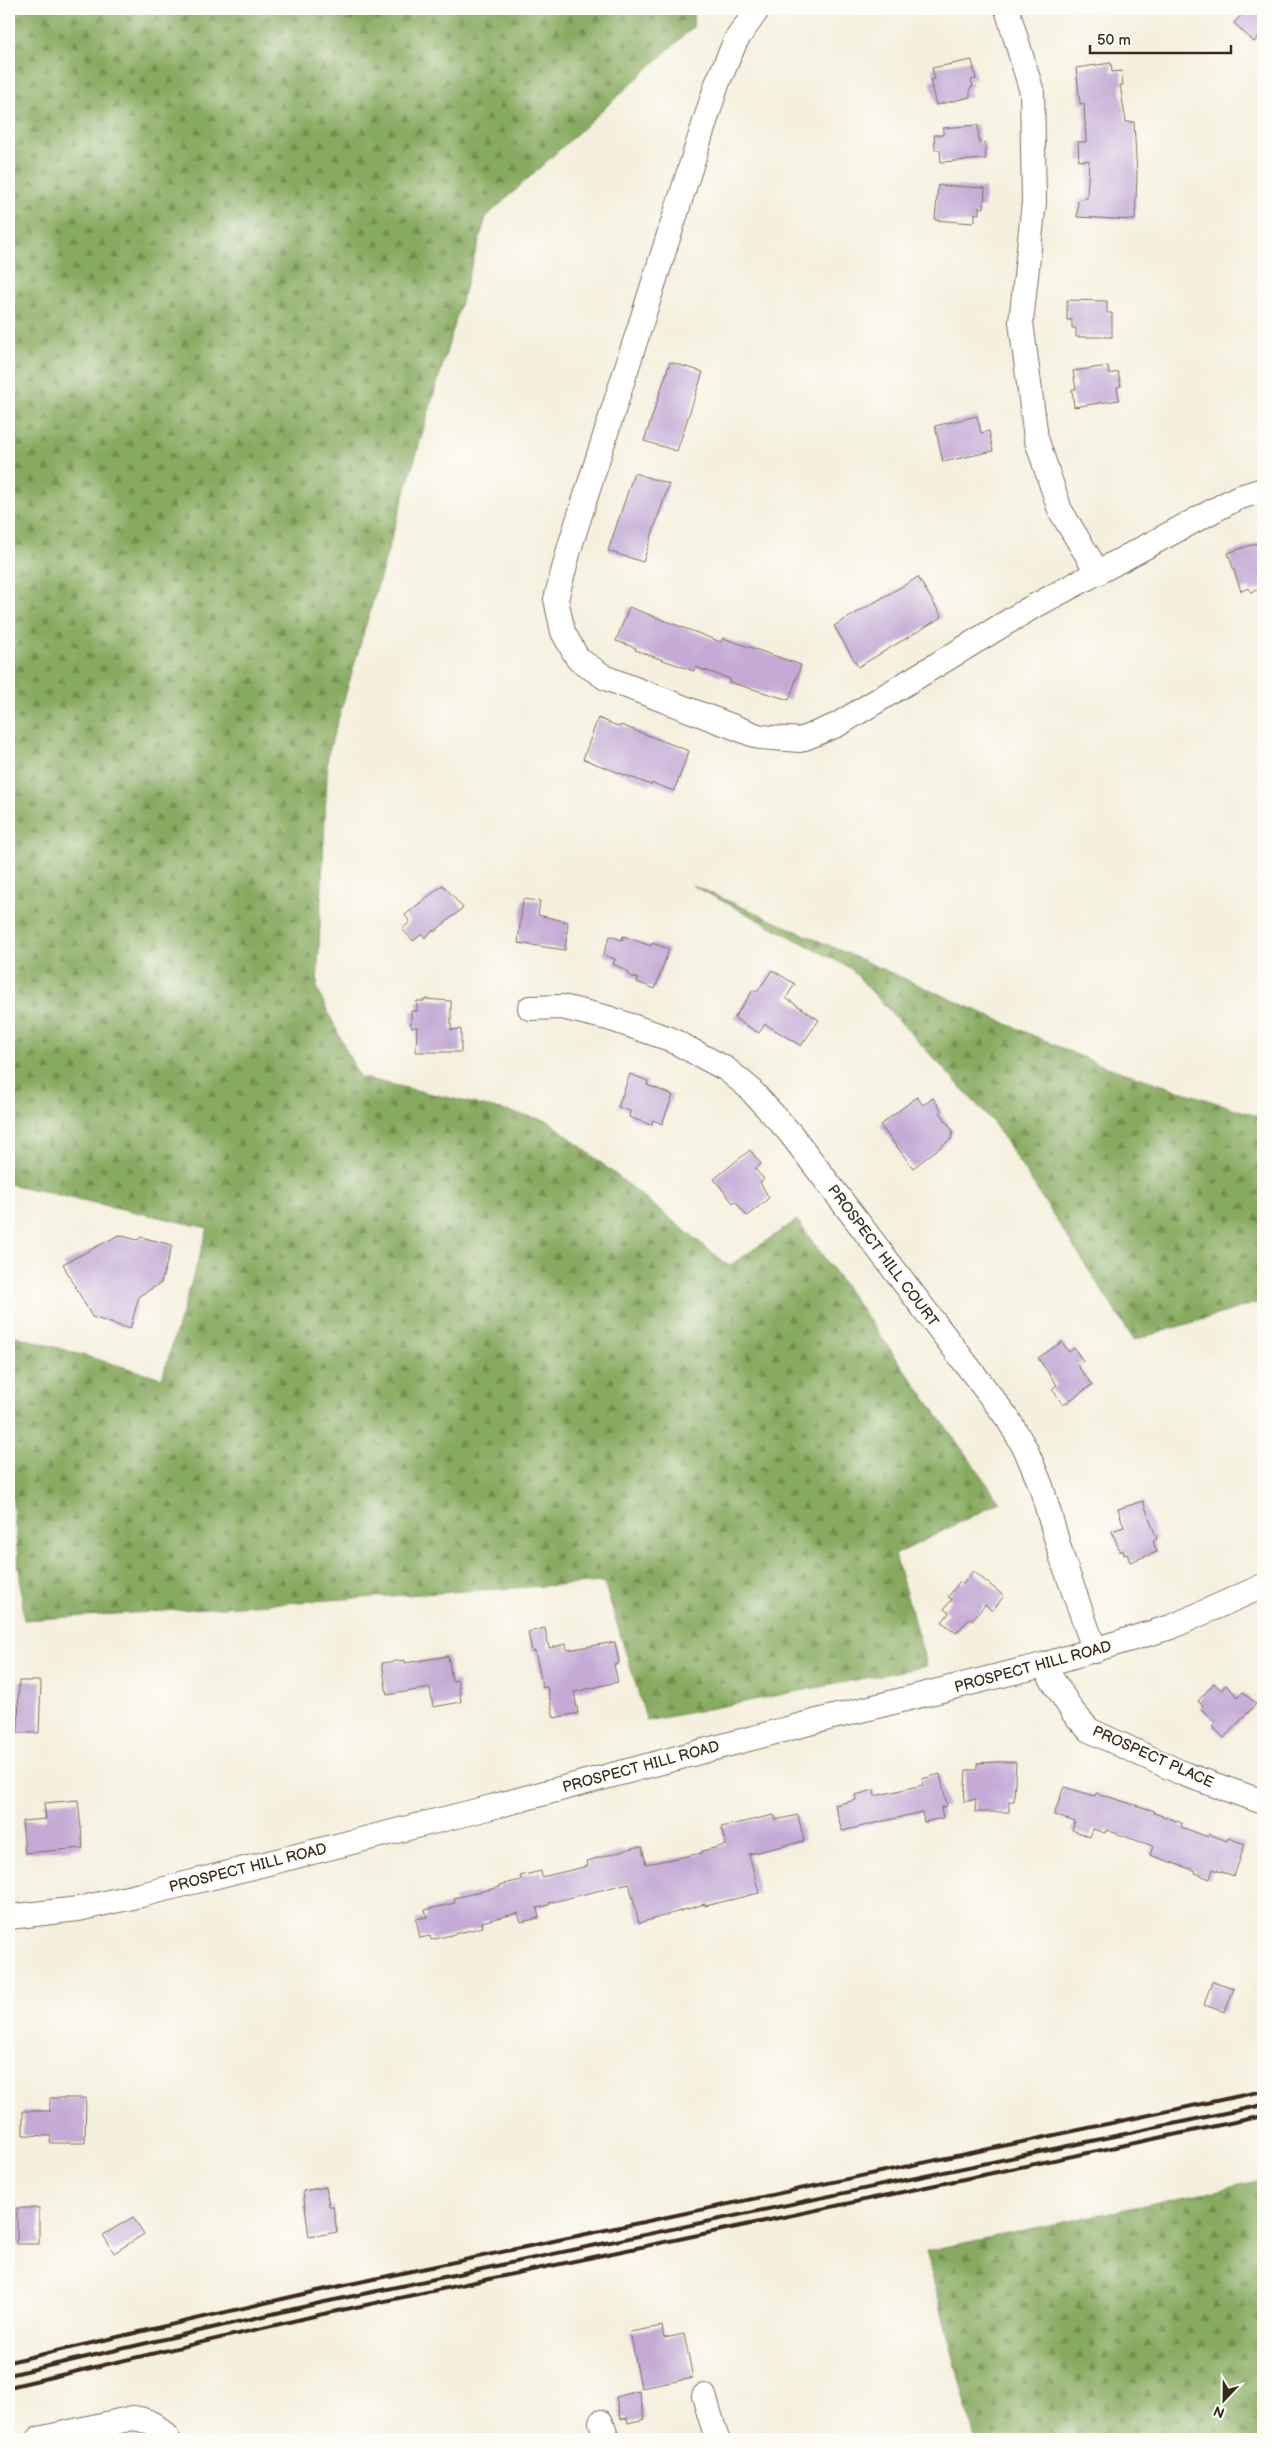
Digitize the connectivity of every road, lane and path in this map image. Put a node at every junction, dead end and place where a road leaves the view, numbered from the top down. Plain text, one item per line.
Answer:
1 (758, 9) edge
2 (1007, 9) edge
3 (1263, 490) edge
4 (1098, 573) junction
5 (530, 1008) dead end
6 (1263, 1586) edge
7 (1095, 1651) junction
8 (1043, 1665) junction
9 (1263, 1802) edge
10 (9, 1916) edge
11 (704, 2396) dead end
12 (39, 2439) edge
13 (168, 2439) edge
14 (717, 2439) edge

1 - 4 street
2 - 4 street
3 - 4 street
5 - 7 street, PROSPECT HILL COURT
6 - 7 street, PROSPECT HILL ROAD
7 - 8 street, PROSPECT HILL ROAD
8 - 9 street, PROSPECT PLACE
8 - 10 street, PROSPECT HILL ROAD
11 - 14 street
12 - 13 street

